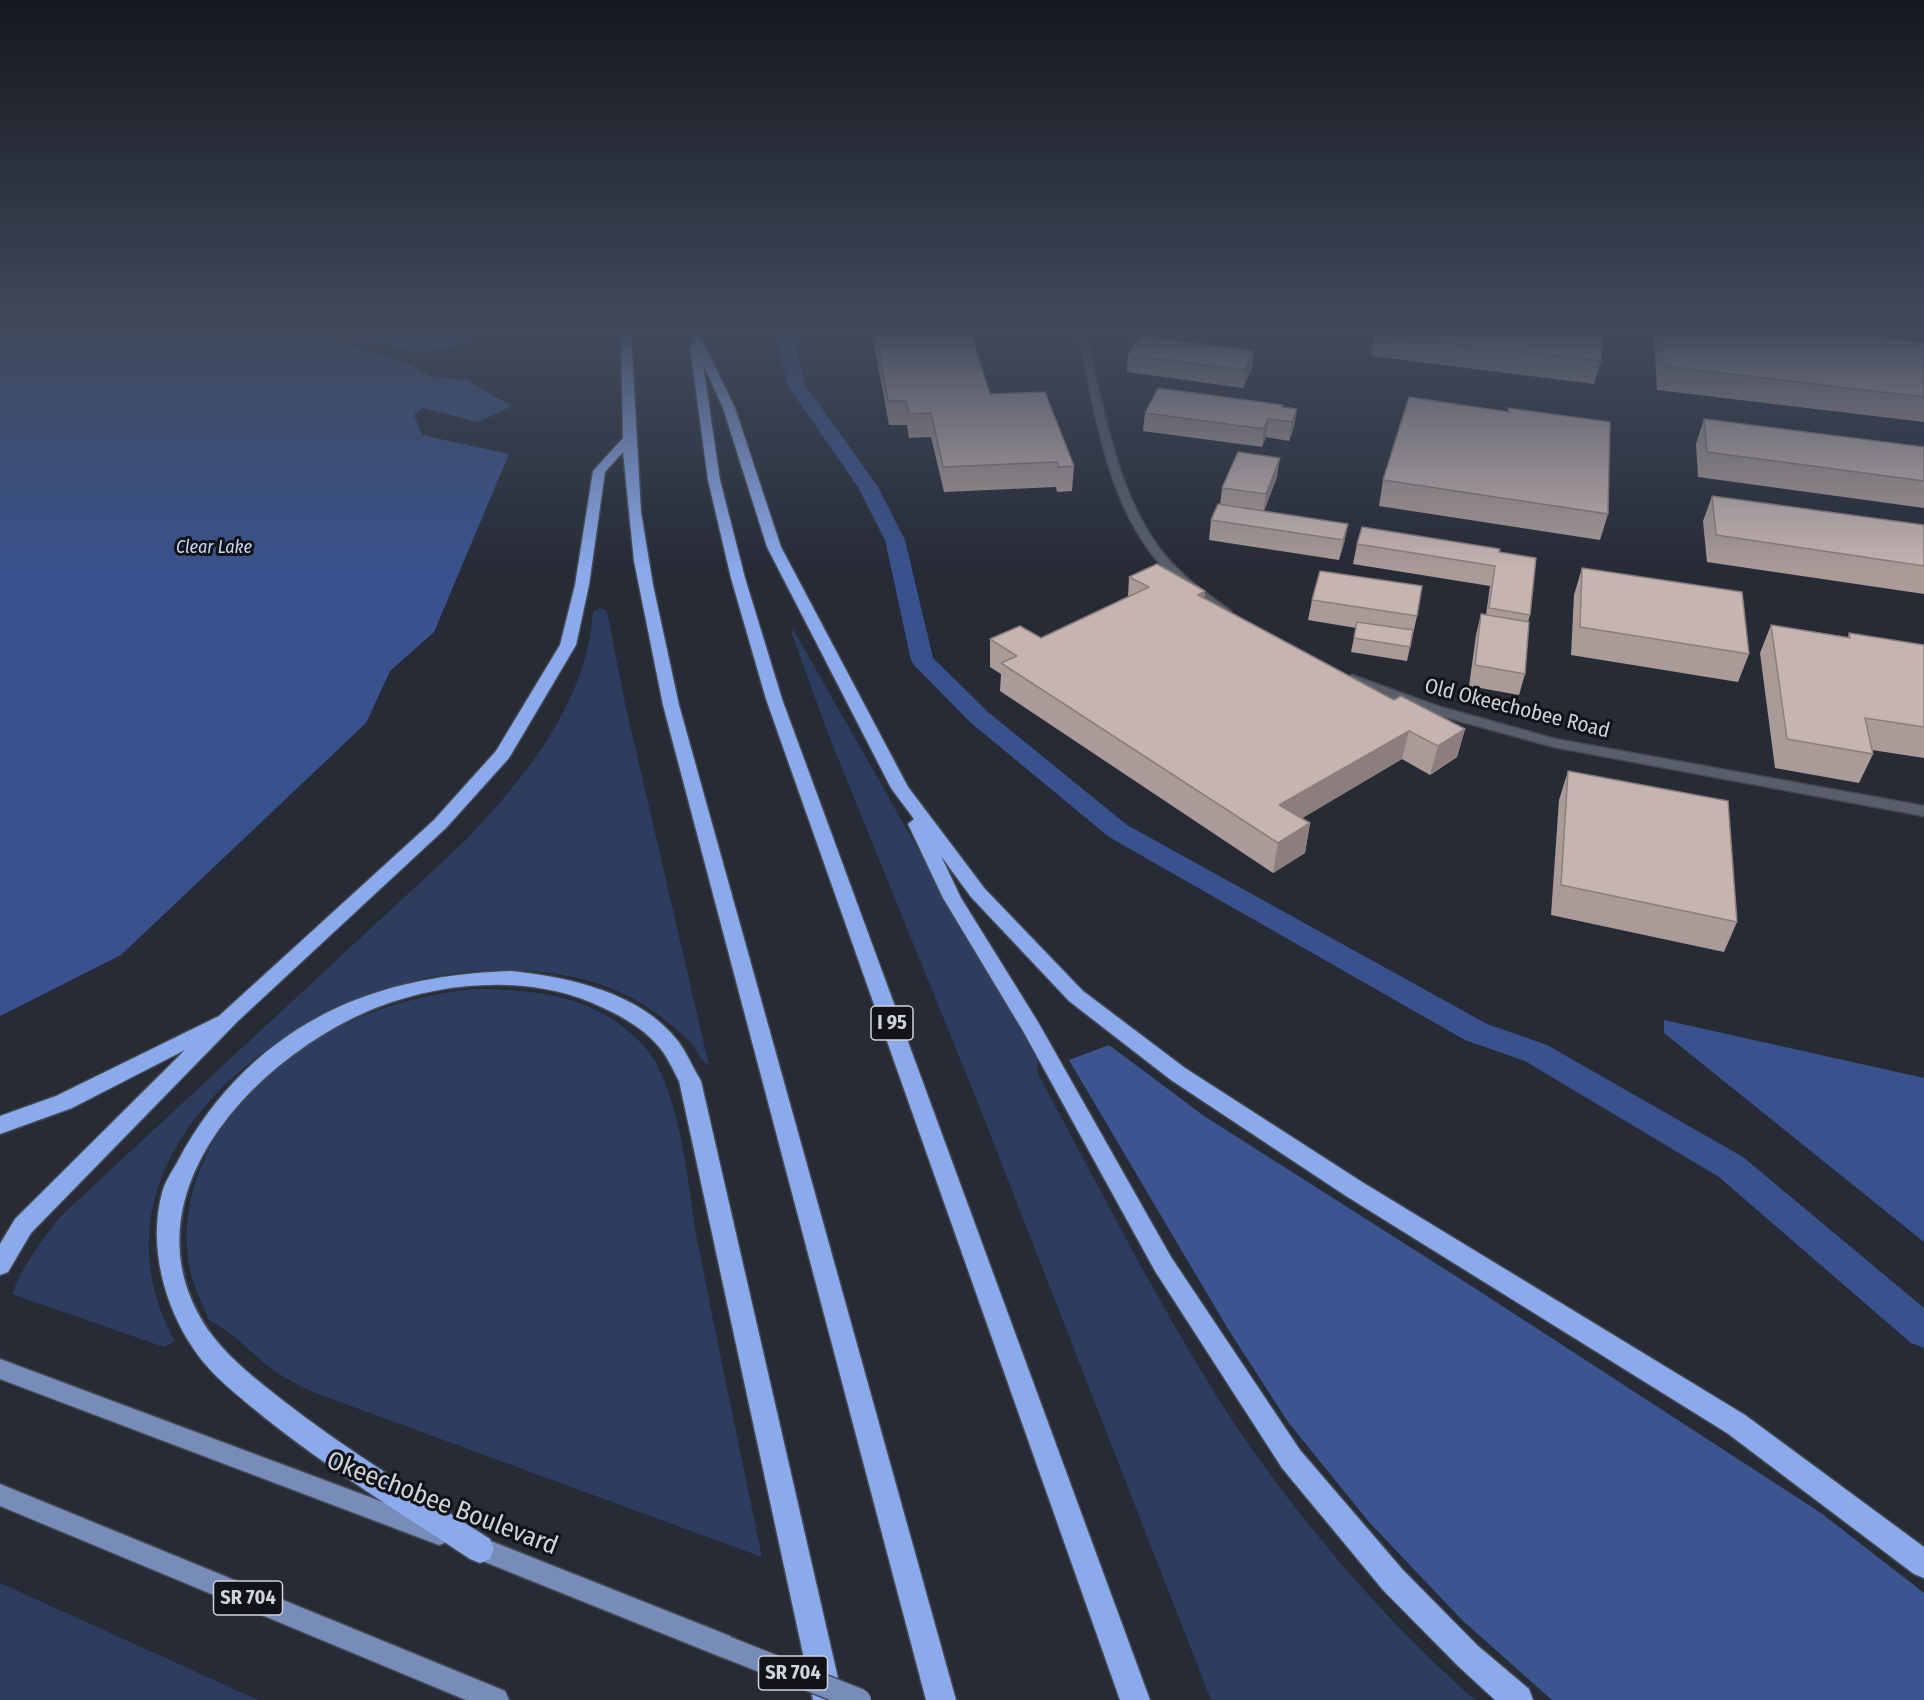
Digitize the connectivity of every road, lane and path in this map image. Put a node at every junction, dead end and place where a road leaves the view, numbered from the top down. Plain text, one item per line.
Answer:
1 (627, 412) edge
2 (705, 412) edge
3 (730, 412) edge
4 (1101, 412) edge
5 (628, 439) junction
6 (1242, 624) edge
7 (1338, 674) edge
8 (900, 788) junction
9 (1924, 811) edge
10 (231, 1016) junction
11 (0, 1125) edge
12 (0, 1265) edge
13 (0, 1369) edge
14 (0, 1495) edge
15 (480, 1549) junction
16 (1924, 1564) edge
17 (496, 1700) edge
18 (828, 1700) edge
19 (860, 1700) edge
20 (941, 1700) edge
21 (1135, 1700) edge
22 (1518, 1700) edge

1 - 5 highway
2 - 21 highway, I 95
3 - 8 highway
4 - 6 street
5 - 10 highway
5 - 20 highway
7 - 9 street, Old Okeechobee Road
8 - 16 highway
8 - 22 highway
10 - 11 highway
10 - 12 highway
13 - 15 main road, Okeechobee Boulevard / SR 704
14 - 17 main road, SR 704
15 - 18 highway
15 - 19 main road, Okeechobee Boulevard / SR 704, bridge

